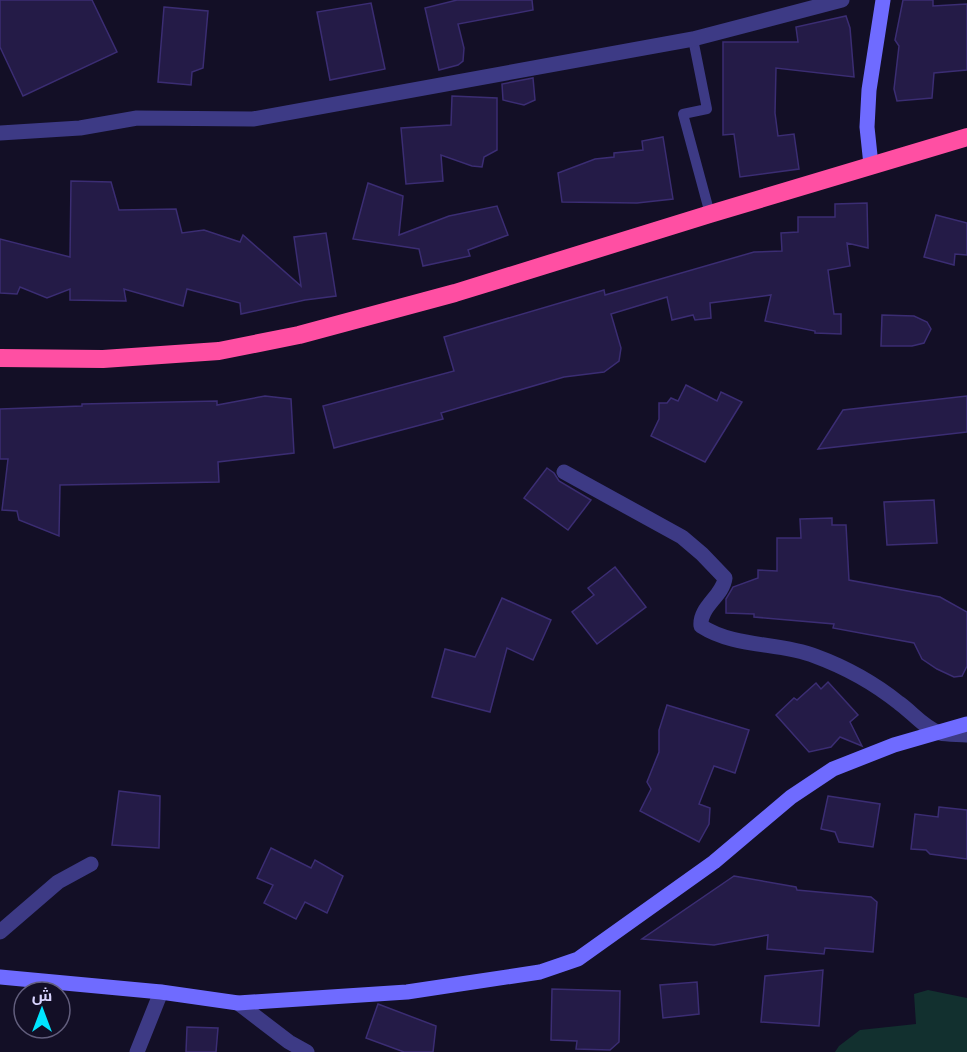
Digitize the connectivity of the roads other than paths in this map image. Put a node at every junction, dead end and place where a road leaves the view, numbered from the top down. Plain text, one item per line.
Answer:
1 (842, 0) edge
2 (883, 0) edge
3 (693, 39) junction
4 (0, 133) edge
5 (967, 137) edge
6 (871, 165) junction
7 (710, 214) junction
8 (0, 358) edge
9 (564, 472) dead end
10 (967, 724) edge
11 (939, 733) junction
12 (967, 735) edge
13 (91, 864) dead end
14 (0, 932) edge
15 (0, 976) edge
16 (161, 992) junction
17 (238, 1004) junction
18 (137, 1052) edge
19 (307, 1052) edge

1 - 3 street
2 - 6 street
3 - 4 street
3 - 7 lane
5 - 6 highway
6 - 7 highway
7 - 8 highway
9 - 11 street
10 - 11 street
11 - 12 street
11 - 17 street
13 - 14 street
15 - 16 street
16 - 17 street
16 - 18 street
17 - 19 street

